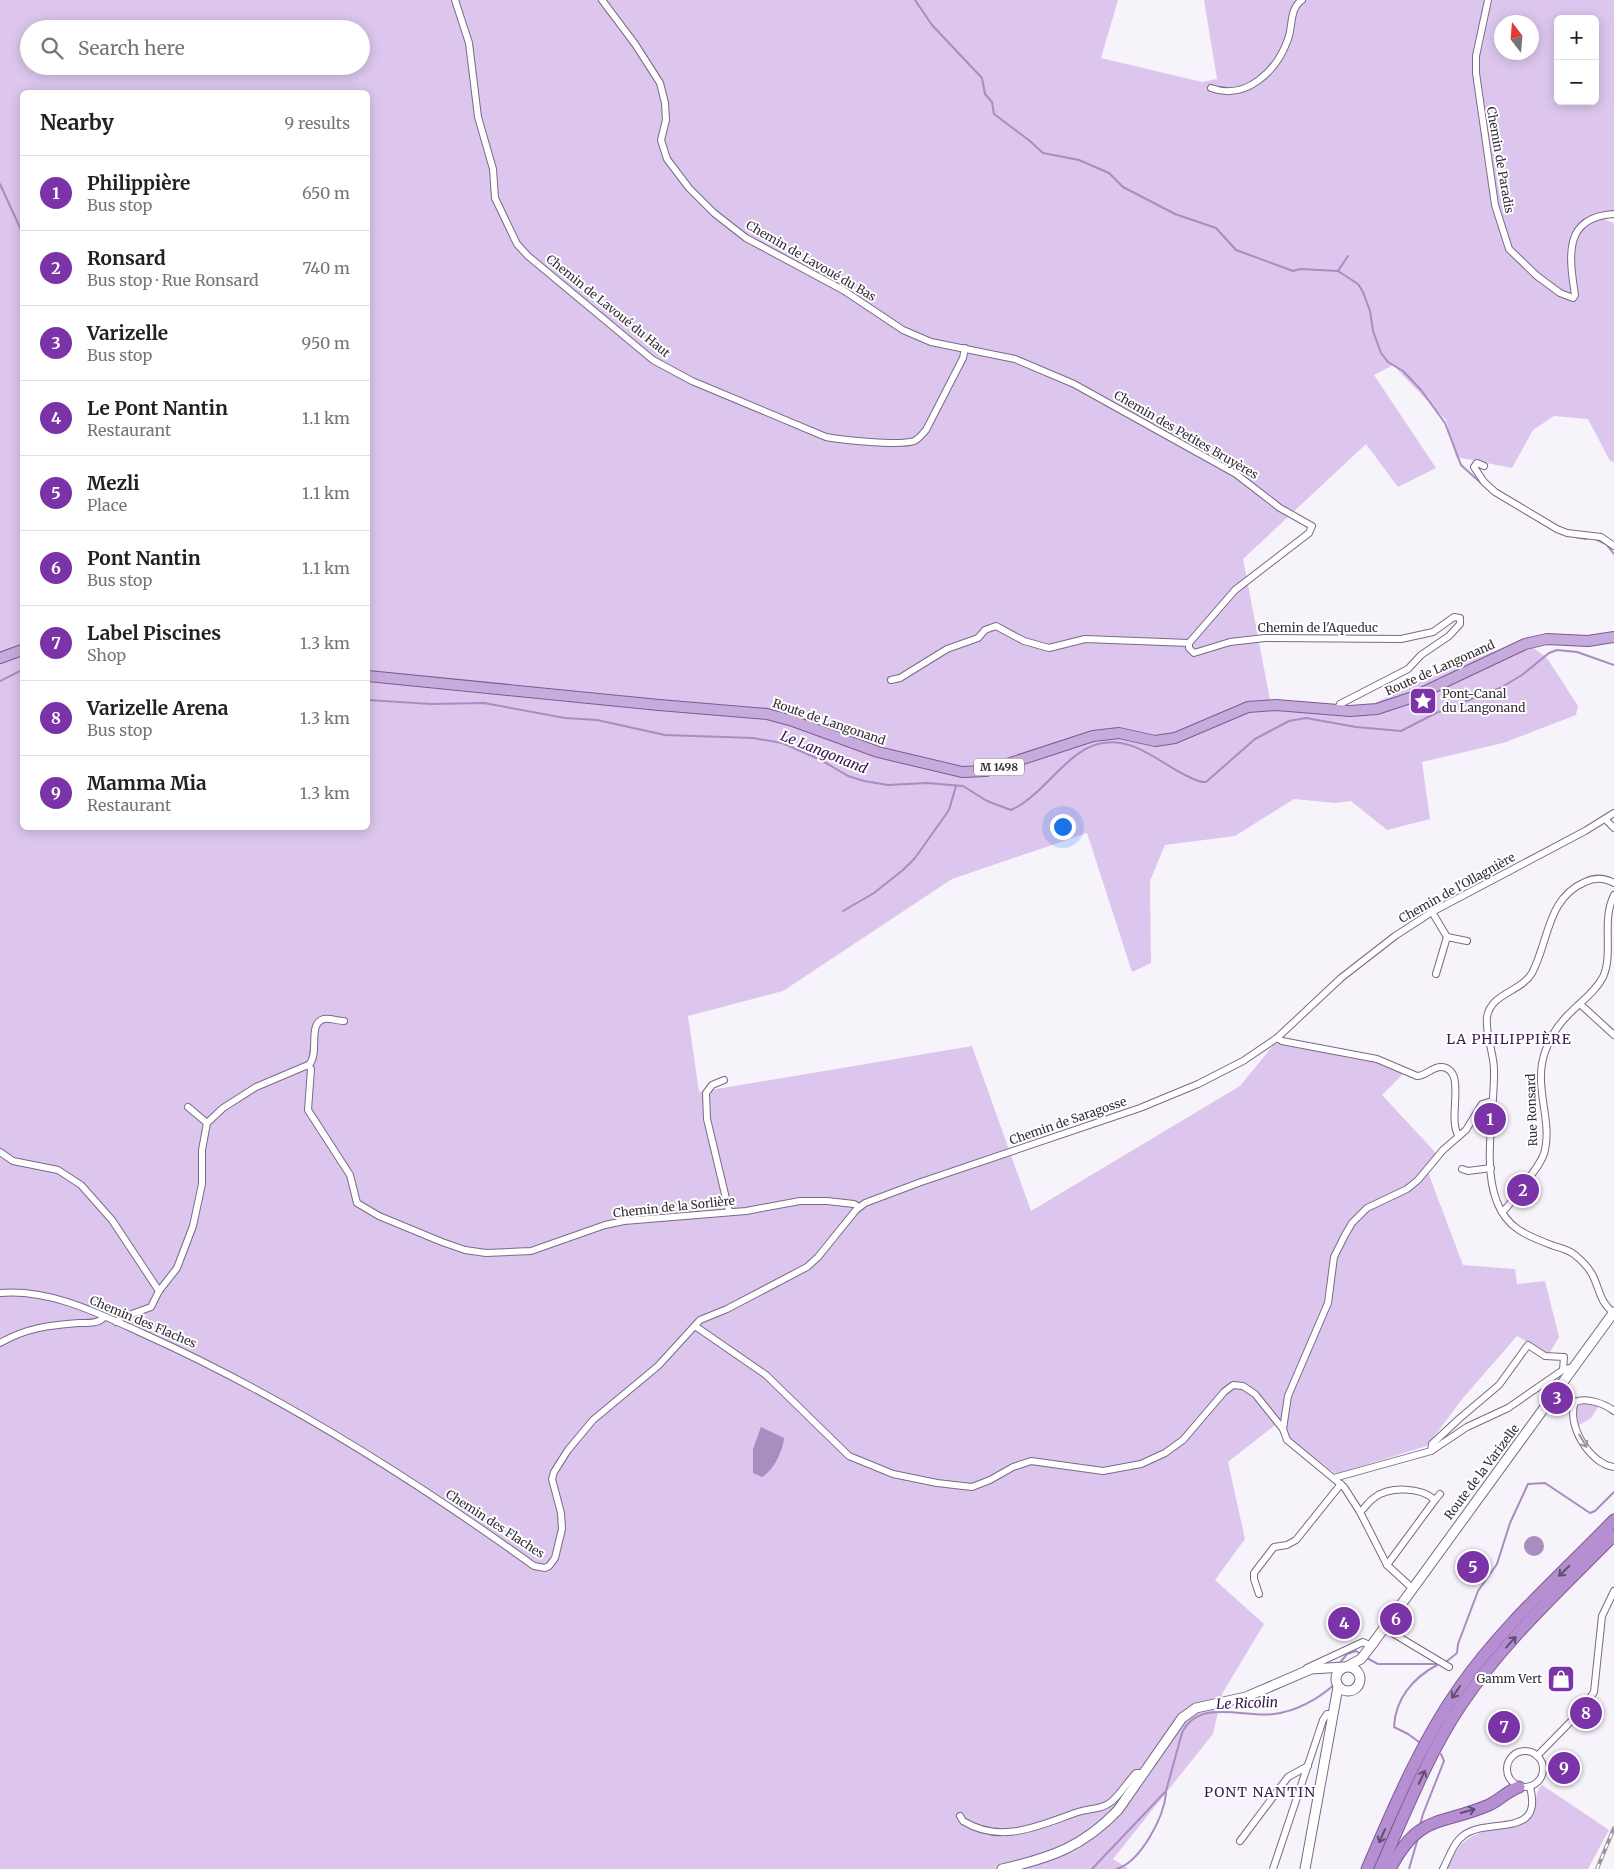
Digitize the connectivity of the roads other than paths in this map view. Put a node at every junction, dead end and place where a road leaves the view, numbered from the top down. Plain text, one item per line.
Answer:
1 (455, 0) edge
2 (602, 0) edge
3 (1302, 0) edge
4 (1488, 0) edge
5 (1211, 88) dead end
6 (1614, 214) edge
7 (965, 348) junction
8 (1484, 466) dead end
9 (1614, 546) edge
10 (1614, 637) edge
11 (1189, 643) junction
12 (20, 651) edge
13 (0, 658) edge
14 (370, 676) edge
15 (892, 680) dead end
16 (1337, 711) junction
17 (1614, 813) edge
18 (1605, 819) junction
19 (1614, 828) edge
20 (1614, 883) edge
21 (1614, 895) edge
22 (1432, 912) junction
23 (1447, 937) junction
24 (1467, 941) dead end
25 (1436, 974) dead end
26 (1580, 1004) junction
27 (344, 1021) dead end
28 (1614, 1035) edge
29 (1277, 1038) junction
30 (309, 1065) junction
31 (724, 1080) dead end
32 (1492, 1101) junction
33 (188, 1107) dead end
34 (207, 1123) junction
35 (1459, 1136) junction
36 (0, 1152) edge
37 (1491, 1168) junction
38 (1462, 1169) dead end
39 (858, 1207) junction
40 (730, 1211) junction
41 (1502, 1212) junction
42 (159, 1291) junction
43 (0, 1293) edge
44 (1614, 1313) edge
45 (104, 1317) junction
46 (116, 1322) junction
47 (695, 1326) junction
48 (0, 1343) edge
49 (1563, 1370) junction
50 (1573, 1370) junction
51 (1559, 1389) junction
52 (1575, 1402) junction
53 (1614, 1411) edge
54 (1283, 1429) junction
55 (1431, 1451) junction
56 (1614, 1468) edge
57 (1334, 1478) junction
58 (1341, 1484) junction
59 (1440, 1494) dead end
60 (1435, 1500) junction
61 (1360, 1512) junction
62 (1614, 1520) edge
63 (1614, 1535) edge
64 (1387, 1565) junction
65 (1412, 1588) junction
66 (1614, 1591) edge
67 (1260, 1594) dead end
68 (1384, 1628) junction
69 (1366, 1653) junction
70 (1448, 1666) dead end
71 (1339, 1673) junction
72 (1359, 1673) junction
73 (1287, 1678) junction
74 (1349, 1692) junction
75 (1333, 1714) junction
76 (1537, 1756) junction
77 (1308, 1766) junction
78 (1144, 1773) junction
79 (1524, 1787) junction
80 (960, 1816) dead end
81 (1240, 1841) dead end
82 (1002, 1869) edge
83 (1273, 1869) edge
84 (1305, 1869) edge
85 (1367, 1869) edge
86 (1380, 1869) edge
87 (1390, 1869) edge
88 (1443, 1869) edge

1 - 7 street, Chemin de Lavoué du Haut
2 - 7 street, Chemin de Lavoué du Bas
3 - 5 street
4 - 6 street, Chemin de Paradis
7 - 11 street, Chemin des Petites Bruyères
8 - 9 street
10 - 16 main road, Route de Langonand / M 1498
11 - 15 street, Chemin de l'Aqueduc
11 - 16 street, Chemin de l'Aqueduc
12 - 13 main road
14 - 16 main road, Route de Langonand / M 1498
17 - 18 street, Chemin de l'Ollagnière
18 - 19 street
18 - 22 street, Chemin de l'Ollagnière
20 - 32 street
21 - 26 street, Rue Ronsard
22 - 23 street
22 - 29 street, Chemin de l'Ollagnière
23 - 24 street
23 - 25 street
26 - 28 street
26 - 41 street, Rue Ronsard
27 - 30 street, Chemin de la Sorlière
29 - 35 street
29 - 39 street, Chemin de Saragosse
30 - 34 street
30 - 40 street, Chemin de la Sorlière
31 - 40 street
32 - 35 street
32 - 37 street
33 - 34 street
34 - 42 street
35 - 54 street
36 - 42 street
37 - 38 street
37 - 41 street
39 - 40 street, Chemin de la Sorlière
39 - 47 street, Chemin des Flaches
41 - 44 street
42 - 46 street
43 - 45 street, Chemin des Flaches
44 - 50 main road, Route de la Varizelle
45 - 46 street, Chemin des Flaches
45 - 48 street
46 - 47 street, Chemin des Flaches
47 - 54 street
49 - 50 street
49 - 55 street
49 - 55 street
50 - 51 main road, Route de la Varizelle
51 - 52 street
51 - 65 main road, Route de la Varizelle
52 - 53 street
52 -> 56 street
54 - 57 street
55 - 57 street
57 - 58 street
58 - 61 street
58 - 67 street
59 - 60 street
60 - 61 street
60 - 64 street
61 - 64 street
62 -> 85 highway
86 -> 63 highway
64 - 65 street
65 - 68 main road, Route de la Varizelle
66 - 76 street
68 - 69 main road, Route de la Varizelle
68 - 70 street
69 - 71 main road
69 - 72 main road
69 - 73 street
71 - 72 main road
71 - 73 main road
71 - 74 main road
71 - 75 main road
72 - 74 main road
73 - 78 main road
74 - 75 main road
75 - 77 street
75 - 84 main road
76 - 79 street
76 - 79 street
77 - 81 street
77 - 83 street
78 - 80 street
78 - 82 main road
87 -> 79 highway
79 - 88 street

